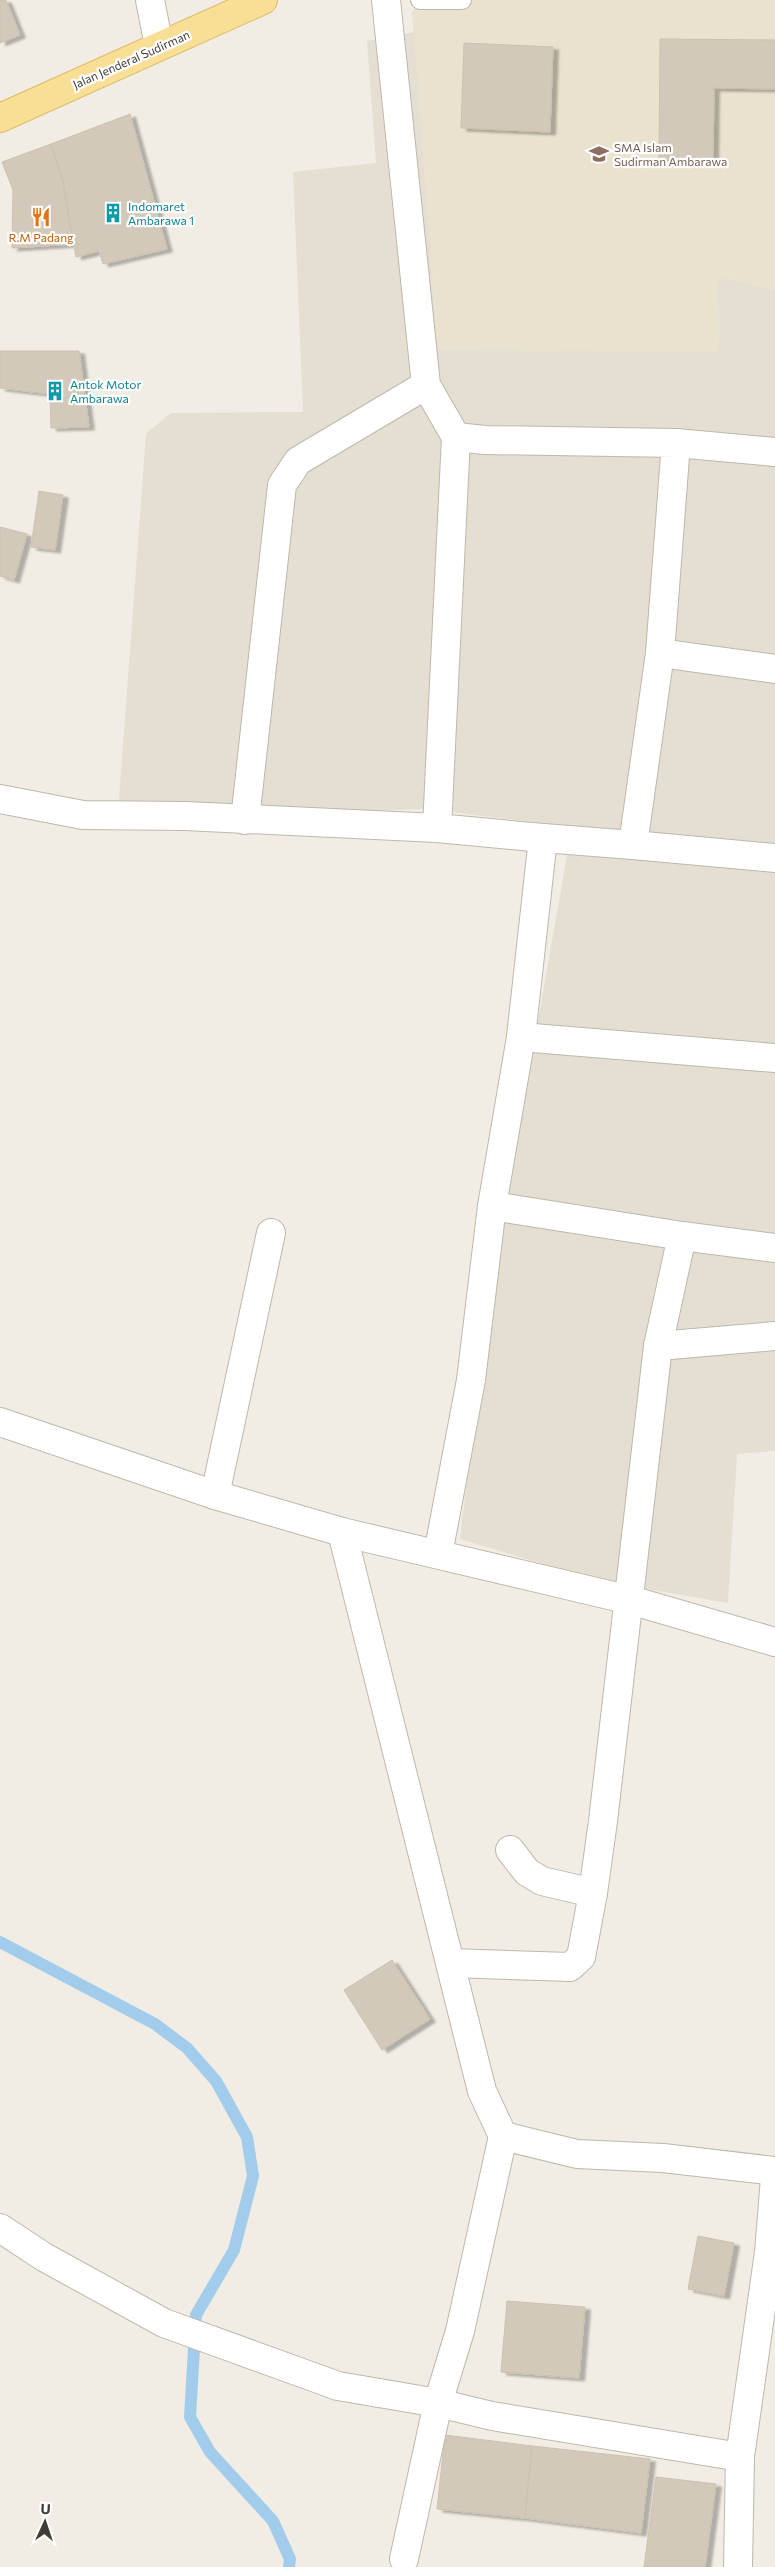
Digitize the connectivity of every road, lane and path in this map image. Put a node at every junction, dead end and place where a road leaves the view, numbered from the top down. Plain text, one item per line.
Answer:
1 (150, 0) edge
2 (263, 0) edge
3 (386, 0) edge
4 (420, 0) edge
5 (462, 0) edge
6 (159, 46) junction
7 (0, 118) edge
8 (426, 385) junction
9 (456, 437) junction
10 (676, 443) junction
11 (775, 452) edge
12 (660, 653) junction
13 (775, 669) edge
14 (0, 799) edge
15 (244, 820) junction
16 (438, 828) junction
17 (544, 838) junction
18 (633, 845) junction
19 (775, 858) edge
20 (521, 1037) junction
21 (775, 1058) edge
22 (492, 1206) junction
23 (271, 1233) dead end
24 (682, 1236) junction
25 (775, 1248) edge
26 (775, 1336) edge
27 (658, 1346) junction
28 (0, 1422) edge
29 (215, 1495) junction
30 (342, 1532) junction
31 (438, 1554) junction
32 (630, 1600) junction
33 (775, 1642) edge
34 (510, 1850) dead end
35 (593, 1892) junction
36 (450, 1963) junction
37 (503, 2136) junction
38 (775, 2170) edge
39 (775, 2178) edge
40 (0, 2228) edge
41 (438, 2403) junction
42 (740, 2457) junction
43 (404, 2559) dead end
44 (738, 2567) edge

1 - 6 street
2 - 6 main road, Jalan Jenderal Sudirman
3 - 8 street
4 - 5 lane
6 - 7 main road, Jalan Jenderal Sudirman
8 - 9 street
8 - 15 street
9 - 10 street
9 - 16 street
10 - 11 street
10 - 12 street
12 - 13 street
12 - 18 street
14 - 15 street
15 - 16 street
16 - 17 street
17 - 18 street
17 - 20 street
18 - 19 street
20 - 21 street
20 - 22 street
22 - 24 street
22 - 31 street
23 - 29 street
24 - 25 street
24 - 27 street
26 - 27 street
27 - 32 street
28 - 29 street
29 - 30 street
30 - 31 street
30 - 36 street
31 - 32 street
32 - 33 street
32 - 35 street
34 - 35 street
35 - 36 street
36 - 37 street
37 - 38 street
37 - 41 street
39 - 42 street
40 - 41 street
41 - 42 street
41 - 43 street
42 - 44 street

